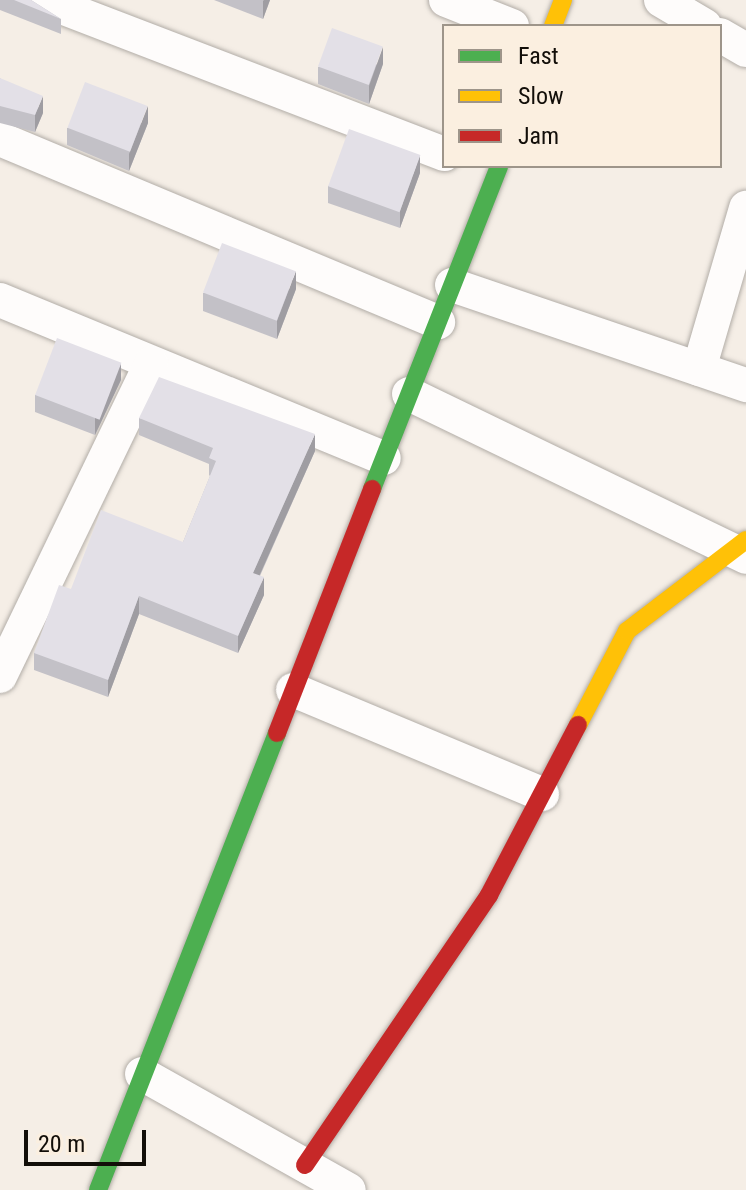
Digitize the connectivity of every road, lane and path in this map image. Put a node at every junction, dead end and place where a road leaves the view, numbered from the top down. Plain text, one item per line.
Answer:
1 (43, 0) edge
2 (446, 0) edge
3 (563, 0) edge
4 (661, 0) edge
5 (507, 24) edge
6 (554, 24) edge
7 (702, 24) edge
8 (722, 36) edge
9 (746, 50) edge
10 (0, 139) edge
11 (442, 153) edge
12 (490, 169) edge
13 (746, 208) edge
14 (452, 285) junction
15 (0, 300) edge
16 (438, 322) junction
17 (151, 364) junction
18 (699, 369) junction
19 (746, 385) edge
20 (409, 394) junction
21 (384, 458) junction
22 (743, 550) edge
23 (0, 676) edge
24 (293, 690) junction
25 (542, 794) junction
26 (142, 1074) junction
27 (305, 1165) junction
28 (98, 1190) edge
29 (349, 1190) edge

1 - 11 street
2 - 5 street
3 - 6 street
4 - 7 street
8 - 9 street
10 - 16 street
12 - 14 street
13 - 18 street
14 - 16 street
14 - 18 street
15 - 17 street
16 - 20 street
17 - 21 street
17 - 23 street
18 - 19 street
20 - 21 street
20 - 22 street
21 - 24 street
22 - 25 street
24 - 25 street
24 - 26 street
25 - 27 street
26 - 27 street
26 - 28 street
27 - 29 street

